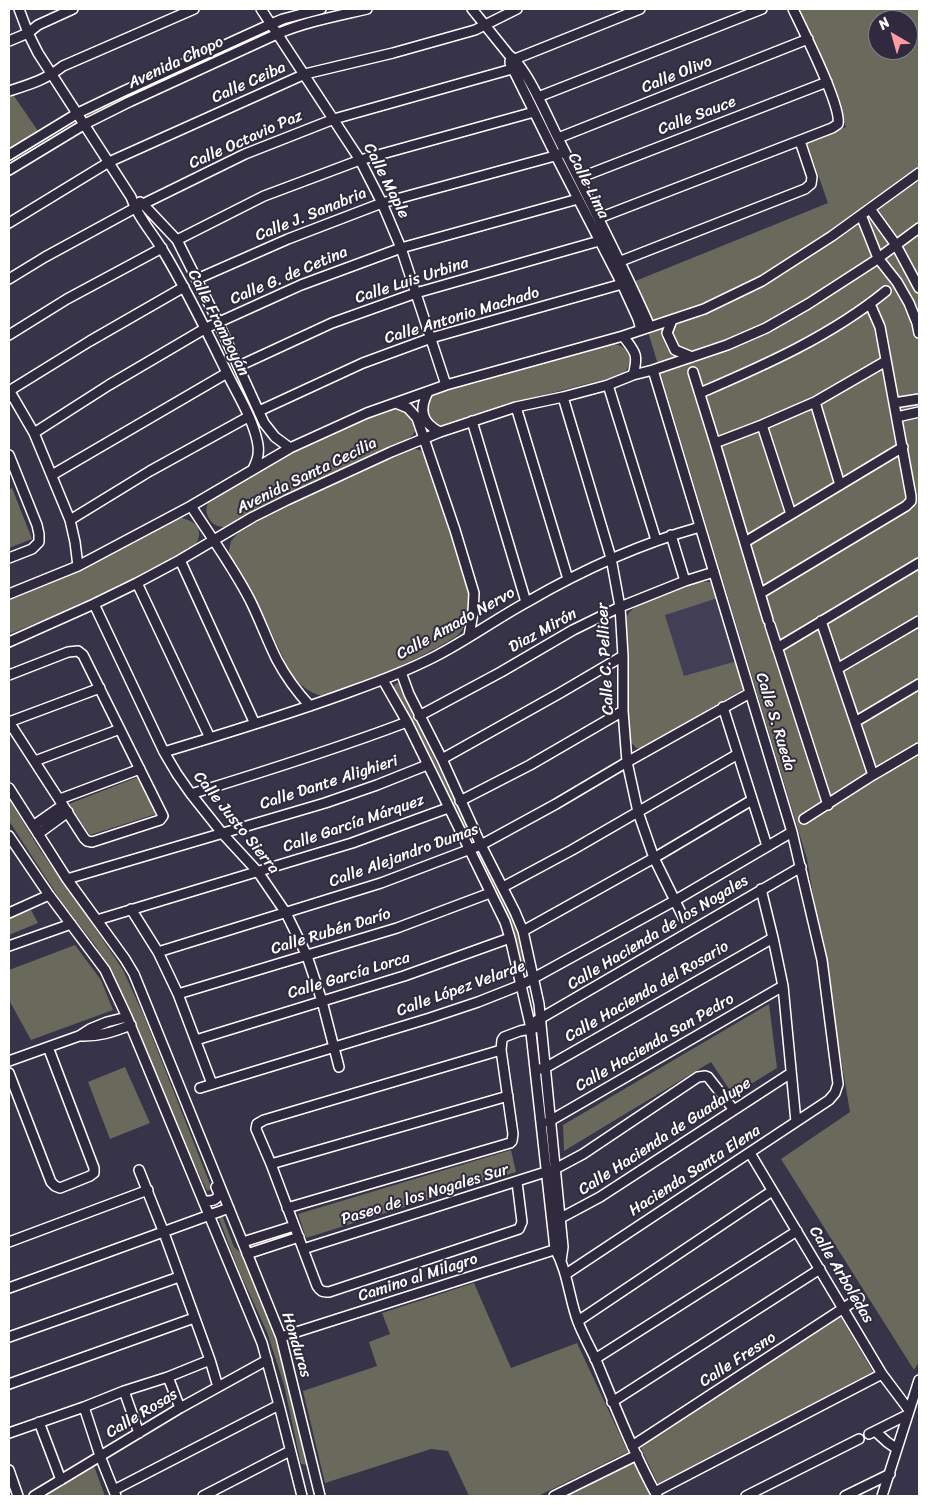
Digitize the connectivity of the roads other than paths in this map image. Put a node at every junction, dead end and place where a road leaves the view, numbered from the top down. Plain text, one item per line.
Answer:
1 (18, 9) edge
2 (73, 9) edge
3 (194, 9) edge
4 (261, 9) edge
5 (321, 9) edge
6 (367, 9) edge
7 (472, 9) edge
8 (517, 9) edge
9 (640, 9) edge
10 (762, 9) edge
11 (793, 9) edge
12 (272, 24) junction
13 (485, 26) junction
14 (28, 33) junction
15 (277, 34) junction
16 (808, 39) junction
17 (9, 41) edge
18 (511, 61) junction
19 (305, 74) junction
20 (51, 75) junction
21 (827, 82) junction
22 (9, 91) edge
23 (538, 98) junction
24 (534, 112) junction
25 (78, 114) junction
26 (334, 119) junction
27 (85, 124) junction
28 (558, 138) junction
29 (800, 140) junction
30 (565, 152) junction
31 (9, 155) edge
32 (556, 156) junction
33 (360, 160) junction
34 (109, 162) junction
35 (9, 170) edge
36 (919, 173) edge
37 (579, 178) junction
38 (578, 199) junction
39 (382, 203) junction
40 (139, 206) junction
41 (870, 209) junction
42 (861, 215) junction
43 (599, 218) junction
44 (9, 223) edge
45 (919, 228) edge
46 (177, 240) junction
47 (600, 240) junction
48 (896, 245) junction
49 (162, 248) junction
50 (401, 248) junction
51 (878, 258) junction
52 (621, 261) junction
53 (9, 279) edge
54 (197, 280) junction
55 (626, 282) junction
56 (184, 287) junction
57 (919, 288) edge
58 (886, 291) dead end
59 (416, 292) junction
60 (870, 304) junction
61 (672, 320) junction
62 (218, 322) junction
63 (650, 327) junction
64 (206, 328) junction
65 (641, 330) junction
66 (919, 333) edge
67 (9, 335) edge
68 (622, 336) junction
69 (431, 338) junction
70 (692, 357) junction
71 (886, 361) junction
72 (239, 366) junction
73 (653, 370) junction
74 (227, 372) junction
75 (693, 372) dead end
76 (633, 375) junction
77 (446, 385) junction
78 (608, 385) junction
79 (9, 390) edge
80 (428, 392) junction
81 (700, 393) junction
82 (563, 397) junction
83 (919, 399) edge
84 (815, 402) junction
85 (396, 403) junction
86 (894, 404) junction
87 (516, 407) junction
88 (259, 411) junction
89 (919, 412) edge
90 (248, 417) junction
91 (897, 417) junction
92 (472, 421) junction
93 (762, 425) junction
94 (440, 432) junction
95 (34, 433) junction
96 (423, 439) junction
97 (715, 443) junction
98 (903, 447) junction
99 (290, 448) junction
100 (9, 455) edge
101 (253, 469) junction
102 (52, 475) junction
103 (18, 477) junction
104 (9, 483) edge
105 (840, 485) junction
106 (190, 506) junction
107 (791, 514) junction
108 (70, 520) junction
109 (700, 527) junction
110 (671, 535) junction
111 (656, 540) junction
112 (213, 541) junction
113 (745, 542) junction
114 (9, 558) edge
115 (611, 558) junction
116 (180, 560) junction
117 (919, 563) edge
118 (78, 566) junction
119 (714, 572) junction
120 (568, 579) junction
121 (685, 581) junction
122 (137, 583) junction
123 (761, 593) junction
124 (9, 594) edge
125 (526, 602) junction
126 (94, 604) junction
127 (620, 607) junction
128 (821, 621) junction
129 (919, 621) edge
130 (469, 636) junction
131 (11, 640) edge
132 (777, 648) junction
133 (623, 656) junction
134 (837, 669) junction
135 (401, 672) junction
136 (9, 675) edge
137 (383, 680) junction
138 (919, 684) edge
139 (100, 688) junction
140 (750, 693) junction
141 (310, 706) junction
142 (723, 707) junction
143 (622, 711) junction
144 (419, 716) junction
145 (9, 722) edge
146 (407, 722) junction
147 (855, 722) junction
148 (255, 724) junction
149 (120, 729) junction
150 (210, 738) junction
151 (919, 748) edge
152 (164, 752) junction
153 (738, 754) junction
154 (442, 759) junction
155 (34, 761) junction
156 (627, 762) junction
157 (427, 765) junction
158 (140, 769) junction
159 (873, 775) junction
160 (9, 788) edge
161 (190, 794) junction
162 (752, 800) junction
163 (460, 801) junction
164 (64, 805) junction
165 (828, 805) junction
166 (448, 808) junction
167 (638, 812) junction
168 (804, 819) dead end
169 (36, 830) junction
170 (792, 832) junction
171 (222, 833) junction
172 (9, 836) edge
173 (11, 845) edge
174 (481, 845) junction
175 (767, 846) junction
176 (469, 851) junction
177 (654, 858) junction
178 (801, 867) junction
179 (258, 872) junction
180 (67, 879) junction
181 (502, 887) junction
182 (761, 889) junction
183 (490, 893) junction
184 (49, 896) junction
185 (674, 901) junction
186 (131, 909) junction
187 (9, 913) edge
188 (286, 913) junction
189 (683, 917) dead end
190 (96, 920) junction
191 (71, 924) junction
192 (523, 931) junction
193 (510, 938) junction
194 (773, 938) junction
195 (9, 946) edge
196 (158, 952) junction
197 (307, 956) junction
198 (533, 979) junction
199 (521, 985) junction
200 (783, 986) junction
201 (178, 994) junction
202 (322, 1001) junction
203 (129, 1021) junction
204 (540, 1023) junction
205 (530, 1027) junction
206 (196, 1040) junction
207 (48, 1046) junction
208 (334, 1047) junction
209 (500, 1050) junction
210 (9, 1060) edge
211 (339, 1067) dead end
212 (545, 1068) junction
213 (535, 1070) junction
214 (9, 1073) edge
215 (791, 1073) junction
216 (212, 1084) junction
217 (200, 1088) dead end
218 (837, 1089) joint
219 (508, 1096) junction
220 (734, 1110) junction
221 (551, 1120) junction
222 (796, 1122) junction
223 (542, 1125) junction
224 (203, 1145) junction
225 (750, 1153) junction
226 (271, 1164) junction
227 (139, 1170) dead end
228 (551, 1170) junction
229 (516, 1182) junction
230 (148, 1190) junction
231 (772, 1191) junction
232 (203, 1201) junction
233 (229, 1208) junction
234 (287, 1208) junction
235 (209, 1216) junction
236 (556, 1220) junction
237 (294, 1226) junction
238 (797, 1231) junction
239 (164, 1233) junction
240 (299, 1237) junction
241 (9, 1242) edge
242 (243, 1242) junction
243 (559, 1248) junction
244 (303, 1249) junction
245 (248, 1254) junction
246 (820, 1269) junction
247 (566, 1274) junction
248 (179, 1277) junction
249 (9, 1288) edge
250 (859, 1298) dead end
251 (843, 1308) junction
252 (194, 1318) junction
253 (578, 1321) junction
254 (9, 1337) edge
255 (281, 1337) junction
256 (595, 1359) junction
257 (210, 1360) junction
258 (268, 1360) junction
259 (882, 1374) junction
260 (168, 1377) junction
261 (919, 1380) edge
262 (9, 1384) edge
263 (218, 1387) junction
264 (124, 1391) junction
265 (612, 1402) junction
266 (279, 1405) junction
267 (84, 1407) junction
268 (180, 1408) junction
269 (908, 1413) junction
270 (40, 1422) junction
271 (9, 1433) edge
272 (139, 1433) junction
273 (859, 1439) dead end
274 (632, 1446) junction
275 (897, 1449) junction
276 (290, 1451) junction
277 (637, 1455) junction
278 (100, 1456) junction
279 (313, 1469) junction
280 (9, 1470) edge
281 (296, 1472) junction
282 (890, 1474) junction
283 (60, 1480) junction
284 (115, 1493) edge
285 (656, 1494) edge
286 (18, 1496) edge
287 (34, 1496) edge
288 (203, 1496) edge
289 (302, 1496) edge
290 (320, 1496) edge
291 (554, 1496) edge
292 (746, 1496) edge
293 (846, 1496) edge
294 (882, 1496) edge

1 - 14 street, Calle Framboyán
2 - 14 street
3 - 20 street
4 - 12 street, Calle Maple
5 - 12 street, Avenida Chopo
6 - 15 street, Avenida Chopo
7 - 13 street, Calle Lima
8 - 13 street, Calle Ceiba
9 - 18 street, Calle Octavio Paz
10 - 23 street
11 - 16 street
12 - 15 street, Calle Maple
12 - 25 street, Avenida Chopo
13 - 18 street, Calle Lima
13 - 19 street, Calle Ceiba
14 - 17 street
14 - 20 street, Calle Framboyán
15 - 19 street, Calle Maple
15 - 27 street, Avenida Chopo
16 - 21 street
16 - 28 street, Calle Olivo
18 - 23 street, Calle Lima
18 - 24 street, Calle Lima
18 - 26 street, Calle Octavio Paz
19 - 26 street, Calle Maple
19 - 34 street, Calle Ceiba
20 - 22 street
20 - 25 street, Calle Framboyán
21 - 29 street
21 - 37 street, Calle Sauce
23 - 28 street, Calle Lima
24 - 32 street, Calle Lima
24 - 33 street
25 - 27 street, Calle Framboyán
25 - 31 street, Avenida Chopo
26 - 33 street, Calle Maple
26 - 40 street, Calle Octavio Paz
27 - 34 street, Calle Framboyán
27 - 35 street, Avenida Chopo
28 - 30 street, Calle Lima
29 - 43 street
29 - 52 street
30 - 32 street, Calle J. Sanabria
30 - 37 street, Calle Lima
32 - 38 street, Calle Lima
32 - 39 street, Calle J. Sanabria
33 - 39 street, Calle Maple
33 - 46 street
34 - 40 street, Calle Framboyán
34 - 44 street, Calle Ceiba
36 - 41 street, Avenida Santa Cecilia
37 - 43 street, Calle Lima
38 - 47 street, Calle Lima
38 - 50 street, Calle G. de Cetina
39 - 50 street, Calle Maple
39 - 54 street, Calle J. Sanabria
40 - 46 street, Calle Framboyán
40 - 49 street, Calle Framboyán
40 - 53 street, Calle Octavio Paz
41 - 42 street, Avenida Santa Cecilia
41 - 48 street
42 - 51 street
42 - 61 street, Avenida Santa Cecilia
43 - 52 street, Calle Lima
45 - 48 street, Avenida Santa Cecilia
46 - 54 street, Calle Framboyán
47 - 55 street, Calle Lima
47 - 59 street, Calle Luis Urbina
48 - 51 street, Avenida Santa Cecilia
48 - 57 street
49 - 56 street, Calle Framboyán
49 - 67 street
50 - 59 street, Calle Maple
50 - 62 street, Calle G. de Cetina
51 - 66 street
51 - 70 street, Avenida Santa Cecilia
52 - 55 street, Calle Lima
54 - 62 street, Calle Framboyán
55 - 63 street
55 - 65 street, Calle Lima
55 - 69 street, Calle Antonio Machado
56 - 64 street, Calle Framboyán
56 - 79 street
58 - 60 street
59 - 69 street, Calle Maple
59 - 72 street, Calle Luis Urbina
60 - 71 street
60 - 81 street
61 - 63 street, Avenida Santa Cecilia
61 - 70 street
62 - 64 street, Calle G. de Cetina
62 - 72 street, Calle Framboyán
63 - 65 street, Avenida Santa Cecilia
64 - 74 street, Calle Framboyán
64 - 95 street, Calle G. de Cetina
65 - 68 street, Avenida Santa Cecilia
68 - 76 street
68 - 77 street, Avenida Santa Cecilia
69 - 77 street, Calle Maple
69 - 88 street, Calle Antonio Machado
70 - 73 street, Avenida Santa Cecilia
71 - 84 street
71 - 86 street
72 - 88 street, Calle Framboyán
73 - 76 street, Avenida Santa Cecilia
73 - 109 street, Calle S. Rueda
74 - 90 street, Calle Framboyán
74 - 102 street
75 - 81 street
76 - 78 street, Avenida Santa Cecilia
77 - 80 street, Avenida Santa Cecilia
78 - 82 street, Avenida Santa Cecilia
78 - 111 street
79 - 95 street
80 - 85 street, Avenida Santa Cecilia
80 - 94 street
81 - 97 street
82 - 87 street, Avenida Santa Cecilia
82 - 115 street, Calle C. Pellicer
83 - 86 street
84 - 93 street
84 - 105 street
85 - 96 street
85 - 99 street, Avenida Santa Cecilia
86 - 91 street
87 - 92 street, Avenida Santa Cecilia
87 - 120 street
88 - 99 street, Calle Framboyán
89 - 91 street
90 - 101 street, Calle Framboyán
90 - 108 street
91 - 98 street
92 - 94 street, Avenida Santa Cecilia
92 - 125 street
93 - 97 street
93 - 107 street
94 - 96 street, Avenida Santa Cecilia
95 - 102 street
96 - 112 street, Avenida Santa Cecilia
96 - 130 street
97 - 113 street
98 - 105 street
98 - 123 street
99 - 101 street, Avenida Santa Cecilia
100 - 103 street
101 - 106 street, Avenida Santa Cecilia
102 - 108 street
103 - 104 street
103 - 114 street
105 - 107 street
106 - 112 street
106 - 118 street, Avenida Santa Cecilia
107 - 113 street
108 - 118 street
109 - 110 street, Calle Amado Nervo
109 - 119 street, Calle S. Rueda
110 - 111 street, Calle Amado Nervo
110 - 121 street
111 - 115 street, Calle Amado Nervo
112 - 116 street, Avenida Santa Cecilia
112 - 141 street
113 - 123 street
115 - 120 street, Calle Amado Nervo
115 - 127 street, Calle C. Pellicer
116 - 122 street, Avenida Santa Cecilia
116 - 148 street
117 - 128 street
118 - 124 street, Avenida Santa Cecilia
119 - 121 street, Diaz Mirón
119 - 140 street, Calle S. Rueda
120 - 125 street, Calle Amado Nervo
121 - 127 street, Diaz Mirón
122 - 126 street, Avenida Santa Cecilia
122 - 150 street
123 - 132 street
125 - 130 street, Calle Amado Nervo
126 - 131 street, Avenida Santa Cecilia
126 - 152 street, Calle Justo Sierra
127 - 133 street, Calle C. Pellicer
127 - 144 street, Diaz Mirón
128 - 132 street
128 - 134 street
129 - 134 street
130 - 135 street, Calle Amado Nervo
132 - 165 street
133 - 143 street, Calle C. Pellicer
133 - 154 street
134 - 147 street
135 - 137 street, Calle Amado Nervo
135 - 144 street
136 - 139 street
137 - 141 street, Calle Amado Nervo
137 - 146 street
138 - 147 street
139 - 145 street
139 - 149 street
140 - 142 street, Calle Alejandro Dumas
140 - 170 street, Calle S. Rueda
141 - 148 street, Calle Amado Nervo
142 - 153 street
142 - 156 street, Calle Alejandro Dumas
143 - 156 street, Calle C. Pellicer
143 - 163 street
144 - 154 street
145 - 155 street
146 - 157 street
146 - 161 street
147 - 159 street
148 - 150 street, Calle Amado Nervo
149 - 155 street
149 - 158 street
150 - 152 street, Calle Amado Nervo
151 - 159 street
152 - 161 street, Calle Justo Sierra
153 - 162 street
153 - 167 street
154 - 163 street
155 - 164 street
156 - 167 street, Calle C. Pellicer
156 - 174 street, Calle Alejandro Dumas
157 - 166 street
157 - 171 street, Calle Dante Alighieri
158 - 164 street
158 - 164 street
159 - 165 street
160 - 169 street
161 - 171 street, Calle Justo Sierra
162 - 175 street
162 - 177 street
163 - 174 street
164 - 169 street
165 - 168 street
166 - 176 street
166 - 179 street, Calle García Márquez
167 - 177 street, Calle C. Pellicer
167 - 181 street
169 - 180 street
170 - 175 street, Calle López Velarde
170 - 178 street, Calle S. Rueda
171 - 179 street, Calle Justo Sierra
171 - 180 street, Calle Dante Alighieri
172 - 173 street, Honduras
173 - 184 street, Honduras
174 - 176 street, Calle Alejandro Dumas
174 - 181 street
175 - 185 street, Calle López Velarde
176 - 183 street
176 - 188 street, Calle Alejandro Dumas
177 - 185 street, Calle C. Pellicer
177 - 192 street
178 - 182 street, Calle Hacienda de los Nogales
178 - 218 street, Calle S. Rueda
179 - 186 street, Calle García Márquez
179 - 188 street, Calle Justo Sierra
180 - 190 street
181 - 192 street
182 - 194 street
182 - 204 street, Calle Hacienda de los Nogales
183 - 193 street
183 - 197 street, Calle Rubén Darío
184 - 187 street
184 - 191 street, Honduras
185 - 189 street, Calle C. Pellicer
185 - 198 street, Calle López Velarde
186 - 190 street, Calle García Márquez
186 - 196 street
188 - 196 street, Calle Alejandro Dumas
188 - 197 street, Calle Justo Sierra
190 - 224 street
191 - 195 street
191 - 203 street, Honduras
192 - 198 street
193 - 199 street
193 - 202 street, Calle García Lorca
194 - 200 street
194 - 212 street, Calle Hacienda del Rosario
196 - 201 street
197 - 201 street, Calle Rubén Darío
197 - 202 street, Calle Justo Sierra
198 - 199 street, Calle López Velarde
198 - 204 street
199 - 205 street
199 - 208 street, Calle López Velarde
200 - 215 street
200 - 221 street, Calle Hacienda San Pedro
201 - 206 street
202 - 206 street, Calle García Lorca
202 - 208 street, Calle Justo Sierra
203 - 207 street
203 - 232 street, Honduras
204 - 205 street, Calle Hacienda de los Nogales
204 - 212 street
205 - 209 street, Calle Hacienda de los Nogales
205 - 213 street
206 - 216 street
207 - 210 street
207 - 214 street
208 - 211 street, Calle Justo Sierra
208 - 216 street, Calle López Velarde
209 - 219 street
209 - 226 street
212 - 213 street, Calle Hacienda del Rosario
212 - 221 street
213 - 223 street
215 - 220 street, Calle Hacienda de Guadalupe
215 - 222 street
216 - 217 street, Calle López Velarde
218 - 222 street, Hacienda Santa Elena
219 - 226 street
219 - 234 street
220 - 228 street, Paseo de los Nogales Sur
220 - 236 street, Calle Hacienda de Guadalupe
221 - 223 street, Calle Hacienda San Pedro
221 - 228 street
222 - 225 street, Hacienda Santa Elena
223 - 228 street
224 - 232 street
224 - 233 street, Honduras
225 - 231 street, Calle Arboledas
225 - 247 street, Hacienda Santa Elena
226 - 234 street
227 - 230 street
228 - 229 street, Paseo de los Nogales Sur
228 - 236 street
229 - 244 street, Paseo de los Nogales Sur
229 - 244 street
230 - 239 street
230 - 241 street
231 - 238 street, Calle Arboledas
231 - 253 street
232 - 235 street, Honduras
233 - 235 street
233 - 242 street, Honduras
234 - 237 street
235 - 239 street
235 - 258 street, Honduras
236 - 243 street
237 - 240 street
237 - 242 street
238 - 246 street, Calle Arboledas
238 - 256 street
239 - 248 street
239 - 249 street
240 - 244 street
240 - 245 street
242 - 245 street, Honduras
243 - 247 street
243 - 255 street, Camino al Milagro
245 - 255 street, Honduras
246 - 251 street, Calle Arboledas
246 - 265 street
247 - 253 street
248 - 252 street
248 - 254 street
250 - 251 street, Calle Fresno
251 - 259 street, Calle Arboledas
251 - 274 street, Calle Fresno
252 - 257 street
252 - 262 street
253 - 256 street
255 - 279 street, Honduras
256 - 265 street
257 - 260 street
257 - 263 street
258 - 263 street, Calle Rosas
258 - 266 street, Honduras
259 - 269 street, Calle Arboledas
259 - 285 street
260 - 264 street
260 - 268 street
261 - 269 street
263 - 268 street, Calle Rosas
264 - 267 street
264 - 272 street
265 - 274 street
266 - 276 street, Honduras
266 - 284 street
267 - 270 street
267 - 278 street
268 - 272 street, Calle Rosas
269 - 275 street
269 - 275 street
270 - 271 street
270 - 283 street
272 - 278 street, Calle Rosas
273 - 292 street
274 - 277 street
275 - 282 street
276 - 281 street, Honduras
276 - 288 street
277 - 285 street
277 - 291 street
278 - 283 street, Calle Rosas
278 - 284 street
279 - 281 street
279 - 290 street, Honduras
280 - 286 street
281 - 289 street, Honduras
282 - 293 street
282 - 294 street
283 - 287 street, Calle Rosas

